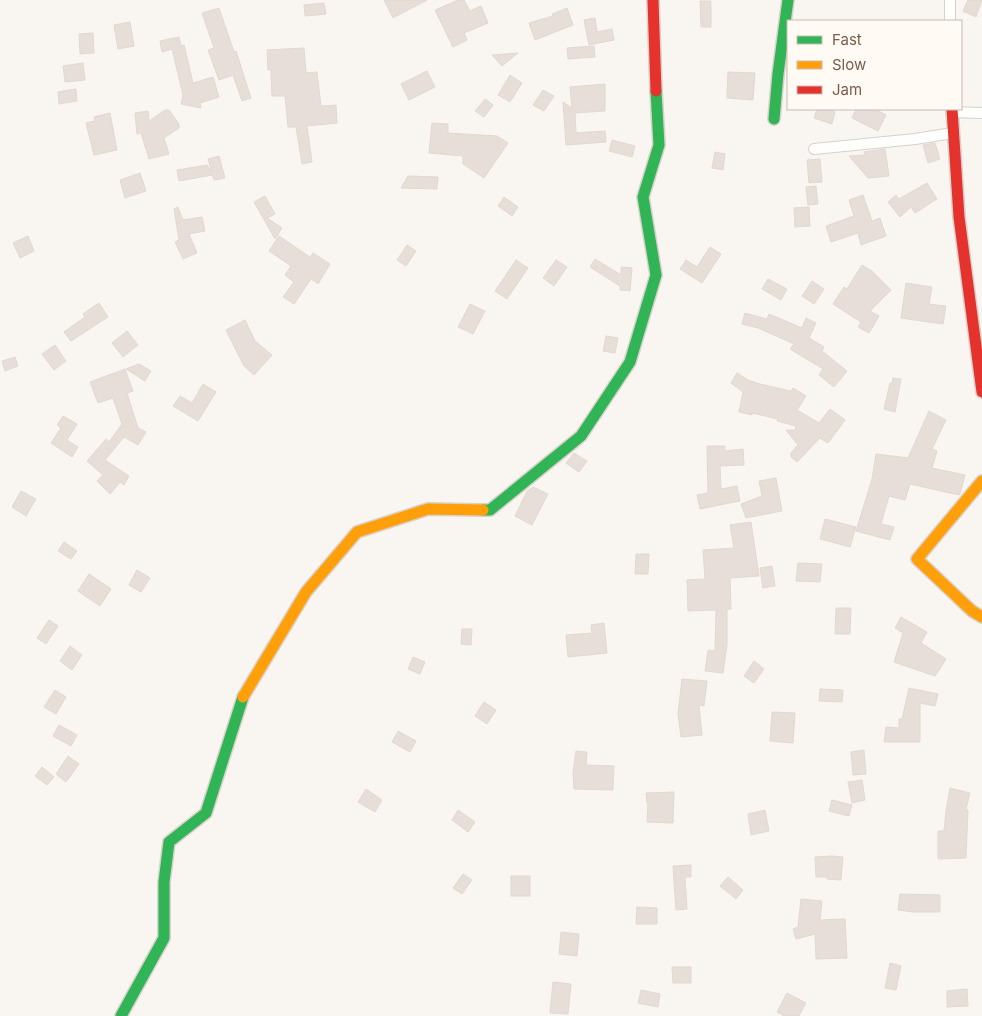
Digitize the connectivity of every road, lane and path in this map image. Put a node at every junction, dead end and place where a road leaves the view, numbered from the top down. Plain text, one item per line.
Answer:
1 (653, 0) edge
2 (788, 0) edge
3 (950, 0) edge
4 (950, 20) edge
5 (952, 110) edge
6 (982, 113) edge
7 (774, 119) dead end
8 (952, 134) junction
9 (814, 149) dead end
10 (982, 392) edge
11 (982, 481) edge
12 (982, 616) edge
13 (121, 1016) edge

1 - 13 street
2 - 7 street
3 - 4 street
5 - 6 street
5 - 8 street
8 - 9 street
8 - 10 street
11 - 12 street

